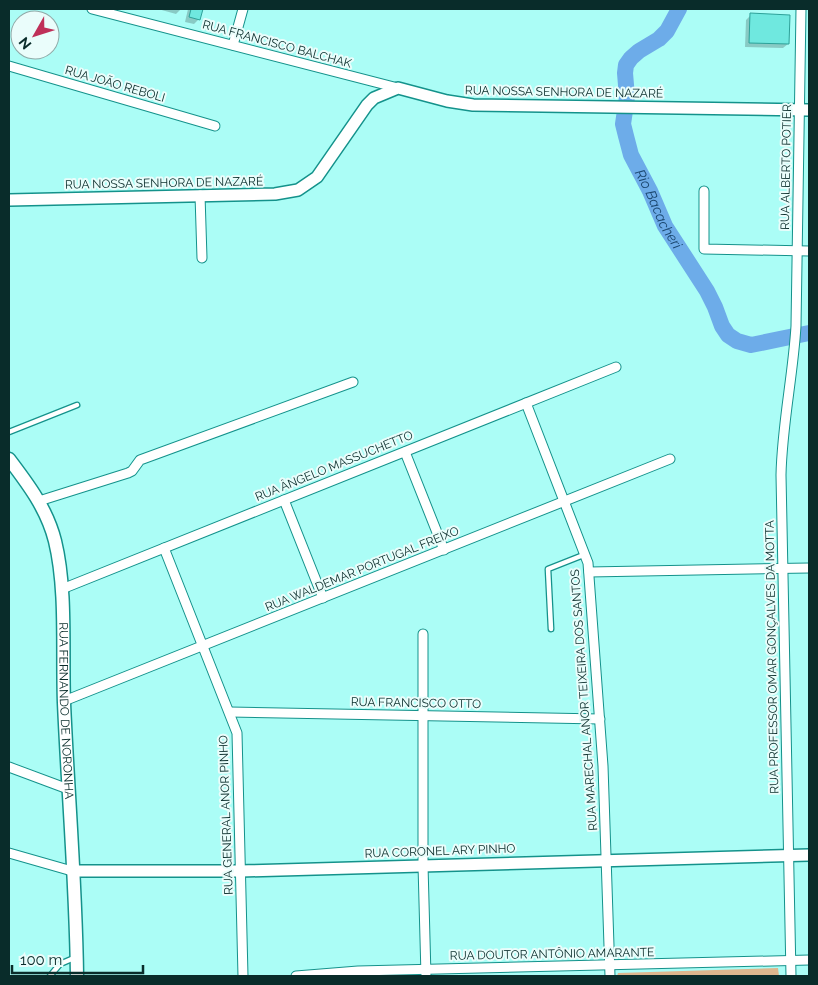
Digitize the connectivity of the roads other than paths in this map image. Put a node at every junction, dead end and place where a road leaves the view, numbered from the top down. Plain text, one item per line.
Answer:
1 (92, 9) edge
2 (243, 9) edge
3 (801, 9) edge
4 (233, 45) junction
5 (9, 66) edge
6 (398, 88) junction
7 (804, 110) edge
8 (215, 126) dead end
9 (704, 191) dead end
10 (200, 195) junction
11 (9, 200) edge
12 (797, 251) junction
13 (809, 251) edge
14 (202, 258) dead end
15 (796, 326) joint
16 (616, 367) dead end
17 (353, 382) dead end
18 (526, 403) junction
19 (77, 405) dead end
20 (9, 432) edge
21 (405, 452) junction
22 (9, 459) edge
23 (670, 459) dead end
24 (284, 500) junction
25 (39, 501) junction
26 (565, 501) junction
27 (164, 548) junction
28 (444, 550) junction
29 (586, 554) junction
30 (809, 568) edge
31 (782, 569) junction
32 (589, 572) junction
33 (62, 589) junction
34 (323, 598) junction
35 (551, 629) dead end
36 (423, 634) dead end
37 (203, 646) junction
38 (64, 701) junction
39 (230, 712) junction
40 (422, 716) junction
41 (600, 719) junction
42 (9, 767) edge
43 (68, 789) junction
44 (9, 853) edge
45 (789, 855) junction
46 (809, 855) edge
47 (606, 860) junction
48 (422, 866) junction
49 (241, 870) junction
50 (72, 871) junction
51 (76, 957) junction
52 (809, 960) edge
53 (791, 961) junction
54 (609, 965) junction
55 (426, 973) edge
56 (50, 976) edge
57 (77, 976) edge
58 (243, 976) edge
59 (296, 976) edge
60 (610, 976) edge
61 (791, 976) edge

1 - 4 street, RUA FRANCISCO BALCHAK
2 - 4 street
3 - 7 street, RUA ALBERTO POTIER
4 - 6 street, RUA FRANCISCO BALCHAK
5 - 8 street, RUA JOÃO REBOLI
6 - 7 street, RUA NOSSA SENHORA DE NAZARÉ
6 - 10 street, RUA NOSSA SENHORA DE NAZARÉ
7 - 12 street, RUA ALBERTO POTIER
9 - 12 street
10 - 11 street, RUA NOSSA SENHORA DE NAZARÉ
10 - 14 street
12 - 13 street
12 - 15 street, RUA ALBERTO POTIER
15 - 31 street, RUA PROFESSOR OMAR GONÇALVES DA MOTTA
16 - 18 street, RUA ÂNGELO MASSUCHETTO
17 - 25 street
18 - 21 street, RUA ÂNGELO MASSUCHETTO
18 - 26 street, RUA MARECHAL ANOR TEIXEIRA DOS SANTOS
19 - 20 lane
21 - 24 street, RUA ÂNGELO MASSUCHETTO
21 - 28 street
22 - 25 main road, RUA FERNANDO DE NORONHA
23 - 26 street, RUA WALDEMAR PORTUGAL FREIXO
24 - 27 street, RUA ÂNGELO MASSUCHETTO
24 - 34 street
25 - 33 main road, RUA FERNANDO DE NORONHA
26 - 28 street, RUA WALDEMAR PORTUGAL FREIXO
26 - 29 street, RUA MARECHAL ANOR TEIXEIRA DOS SANTOS
27 - 33 street, RUA ÂNGELO MASSUCHETTO
27 - 37 street, RUA GENERAL ANOR PINHO
28 - 34 street, RUA WALDEMAR PORTUGAL FREIXO
29 - 32 street, RUA MARECHAL ANOR TEIXEIRA DOS SANTOS
29 - 35 lane
30 - 31 street
31 - 32 street
31 - 45 street, RUA PROFESSOR OMAR GONÇALVES DA MOTTA
32 - 41 street, RUA MARECHAL ANOR TEIXEIRA DOS SANTOS
33 - 38 main road, RUA FERNANDO DE NORONHA
34 - 37 street, RUA WALDEMAR PORTUGAL FREIXO
36 - 40 street
37 - 38 street, RUA WALDEMAR PORTUGAL FREIXO
37 - 39 street, RUA GENERAL ANOR PINHO
38 - 43 main road, RUA FERNANDO DE NORONHA
39 - 40 street, RUA FRANCISCO OTTO
39 - 49 street, RUA GENERAL ANOR PINHO
40 - 41 street, RUA FRANCISCO OTTO
40 - 48 street
41 - 47 street, RUA MARECHAL ANOR TEIXEIRA DOS SANTOS
42 - 43 street
43 - 50 main road, RUA FERNANDO DE NORONHA
44 - 50 street
45 - 46 street, RUA CORONEL ARY PINHO
45 - 47 street, RUA CORONEL ARY PINHO
45 - 53 street, RUA PROFESSOR OMAR GONÇALVES DA MOTTA
47 - 48 street, RUA CORONEL ARY PINHO
47 - 54 street, RUA MARECHAL ANOR TEIXEIRA DOS SANTOS
48 - 49 street, RUA CORONEL ARY PINHO
48 - 55 street
49 - 50 street, RUA CORONEL ARY PINHO
49 - 58 street, RUA GENERAL ANOR PINHO
50 - 51 main road, RUA FERNANDO DE NORONHA
51 - 56 lane
51 - 57 main road, RUA FERNANDO DE NORONHA
52 - 53 street, RUA DOUTOR ANTÔNIO AMARANTE
53 - 54 street, RUA DOUTOR ANTÔNIO AMARANTE
53 - 61 street, RUA PROFESSOR OMAR GONÇALVES DA MOTTA
54 - 55 street, RUA DOUTOR ANTÔNIO AMARANTE
54 - 60 street, RUA MARECHAL ANOR TEIXEIRA DOS SANTOS
55 - 59 street, RUA DOUTOR ANTÔNIO AMARANTE

